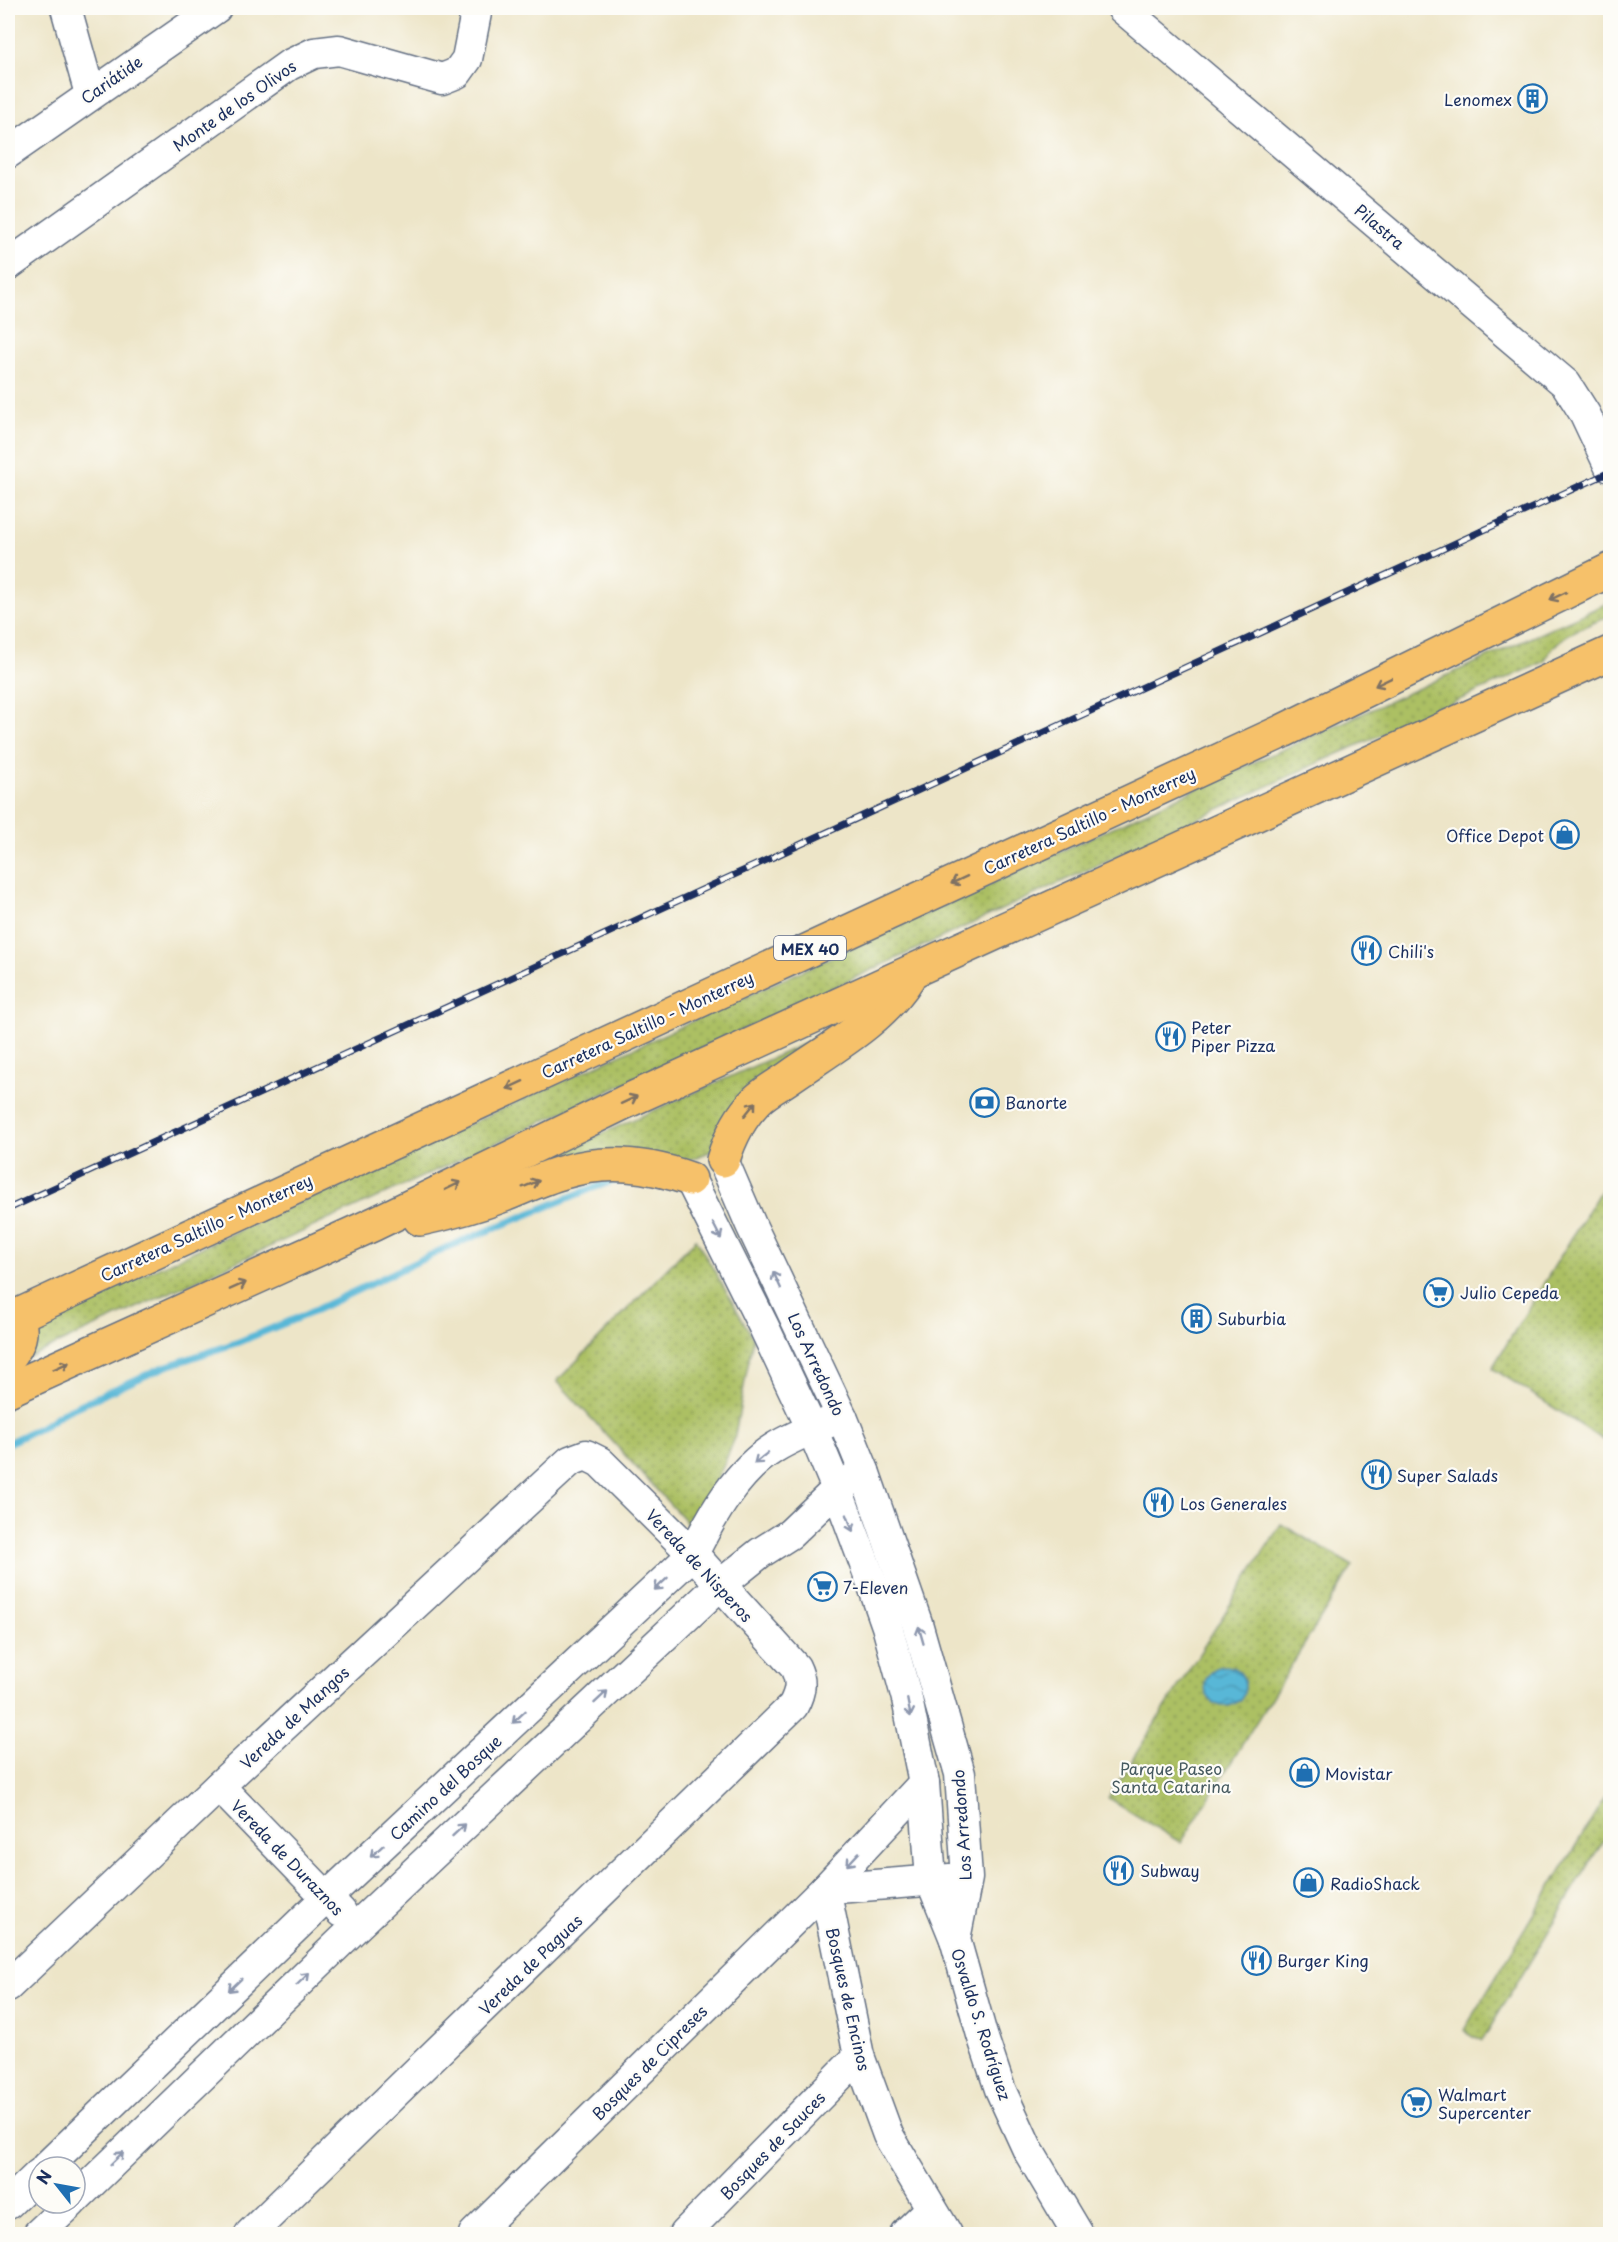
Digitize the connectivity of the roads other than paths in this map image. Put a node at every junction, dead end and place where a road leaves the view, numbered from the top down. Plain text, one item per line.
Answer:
1 (66, 8) edge
2 (477, 8) edge
3 (1122, 8) edge
4 (207, 10) edge
5 (90, 94) junction
6 (8, 153) edge
7 (8, 266) edge
8 (1611, 467) edge
9 (1611, 570) edge
10 (1611, 653) edge
11 (913, 970) junction
12 (723, 1160) joint
13 (690, 1179) joint
14 (374, 1224) junction
15 (12, 1318) edge
16 (8, 1358) edge
17 (8, 1390) edge
18 (842, 1418) junction
19 (812, 1429) junction
20 (585, 1455) joint
21 (864, 1472) junction
22 (837, 1489) junction
23 (693, 1554) junction
24 (720, 1585) junction
25 (801, 1686) joint
26 (924, 1783) junction
27 (219, 1786) junction
28 (967, 1878) junction
29 (931, 1880) junction
30 (825, 1889) junction
31 (327, 1898) junction
32 (356, 1927) junction
33 (955, 1939) junction
34 (8, 1986) edge
35 (859, 2056) junction
36 (59, 2155) edge
37 (27, 2186) edge
38 (87, 2187) edge
39 (8, 2204) edge
40 (931, 2209) junction
41 (60, 2215) edge
42 (43, 2233) edge
43 (250, 2235) edge
44 (474, 2235) edge
45 (684, 2235) edge
46 (905, 2235) edge
47 (947, 2235) edge
48 (1078, 2235) edge

1 - 5 street
2 - 7 street, Monte de los Olivos
3 - 8 street, Pilastra
4 - 5 street, Cariátide
5 - 6 street, Cariátide
9 -> 15 main road, Carretera Saltillo - Monterrey / MEX 40
10 - 11 main road
12 -> 11 main road
14 -> 11 main road
18 -> 12 street, Los Arredondo
14 -> 13 main road
13 -> 19 street, Los Arredondo
17 -> 14 main road
15 - 16 main road
18 - 19 street, Camino del Bosque
18 - 21 street, Los Arredondo
19 - 22 street, Los Arredondo
19 -> 23 street, Camino del Bosque
20 - 23 street, Vereda de Nisperos
20 - 27 street, Vereda de Mangos
21 - 22 street
28 -> 21 street, Los Arredondo
22 - 24 street
22 -> 26 street, Los Arredondo
23 - 24 street, Vereda de Nisperos
23 -> 31 street, Camino del Bosque
24 - 25 street, Vereda de Nisperos
32 -> 24 street
25 - 43 street, Vereda de Paguas
26 - 29 street, Los Arredondo
26 -> 30 street, Bosques de Cipreses
27 - 31 street, Vereda de Duraznos
27 - 34 street, Vereda de Mangos
28 - 29 street
28 - 33 street, Los Arredondo
29 - 30 street
29 - 33 street, Los Arredondo
30 - 35 street, Bosques de Encinos
30 - 44 street, Bosques de Cipreses
31 - 32 street, Vereda de Duraznos
31 -> 36 street, Camino del Bosque
38 -> 32 street
33 - 48 street, Osvaldo S. Rodríguez
35 - 40 street, Bosques de Encinos
35 - 45 street, Bosques de Sauces
37 - 39 street
40 - 46 street
40 - 47 street, Bosques de Encinos
41 - 42 street

